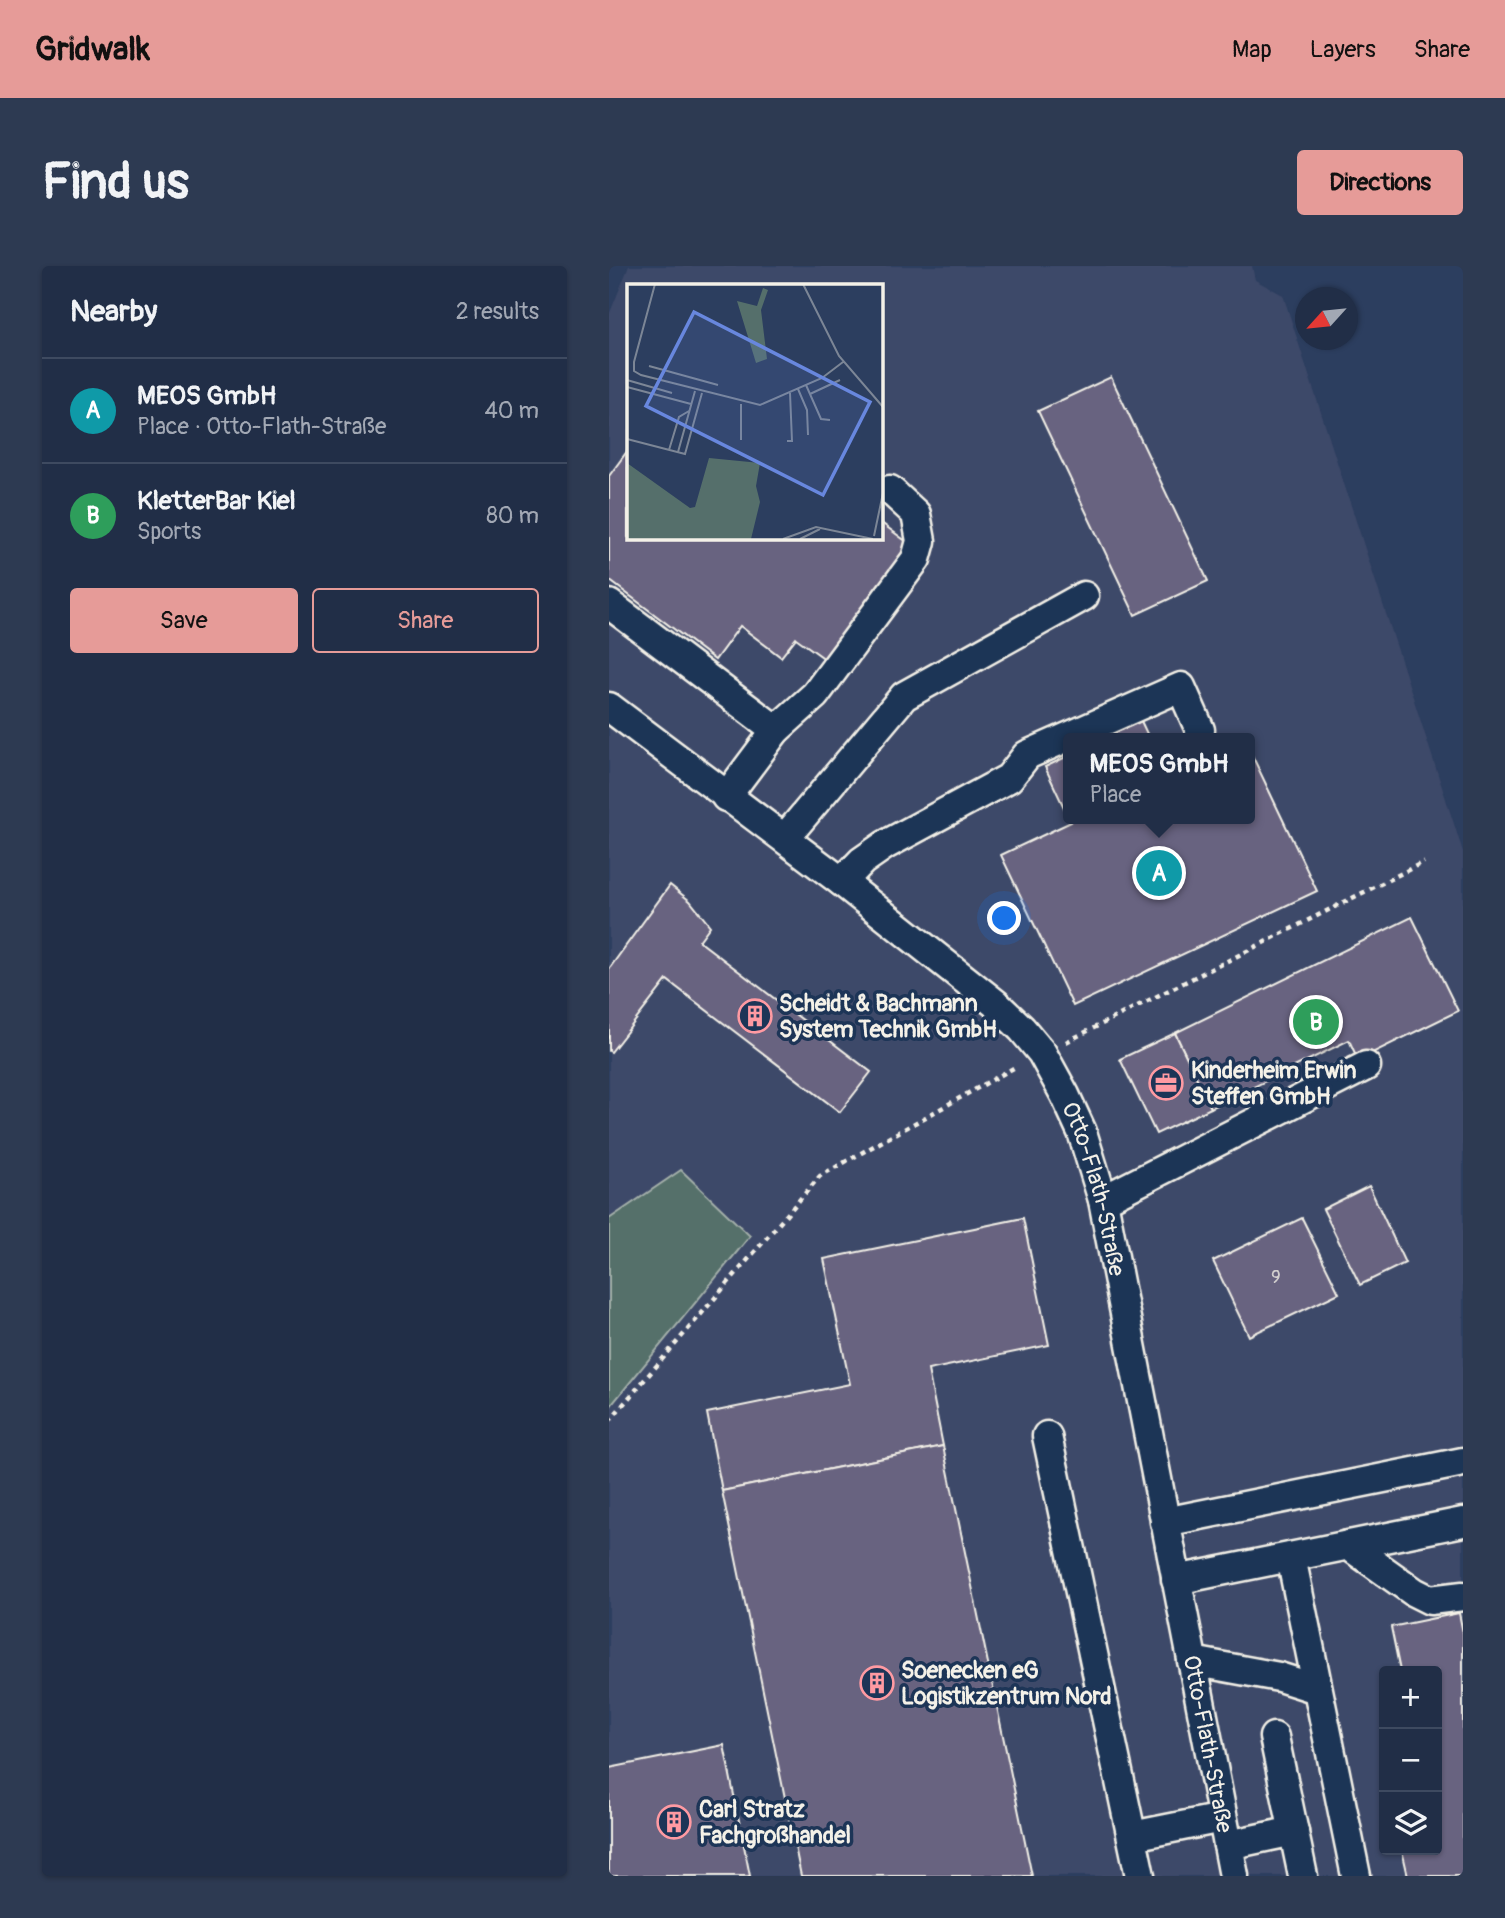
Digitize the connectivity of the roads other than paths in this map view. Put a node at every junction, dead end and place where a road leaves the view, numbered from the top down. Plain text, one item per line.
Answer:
1 (890, 490) dead end
2 (1084, 596) dead end
3 (609, 604) edge
4 (609, 707) edge
5 (776, 730) junction
6 (1200, 730) dead end
7 (1077, 733) edge
8 (1063, 739) edge
9 (726, 797) junction
10 (785, 838) junction
11 (842, 882) junction
12 (1366, 1066) dead end
13 (1104, 1200) junction
14 (1047, 1436) dead end
15 (1463, 1462) edge
16 (1165, 1522) junction
17 (1463, 1522) edge
18 (1348, 1545) junction
19 (1291, 1557) junction
20 (1176, 1580) junction
21 (1463, 1596) edge
22 (1192, 1661) junction
23 (1317, 1689) junction
24 (1274, 1737) dead end
25 (1292, 1822) junction
26 (1224, 1830) junction
27 (1132, 1836) junction
28 (1140, 1876) edge
29 (1234, 1876) edge
30 (1303, 1876) edge
31 (1356, 1876) edge

1 - 5 street
2 - 10 street
3 - 5 street
4 - 9 street, Otto-Flath-Straße
5 - 9 street
6 - 7 street
8 - 11 street
9 - 10 street, Otto-Flath-Straße
10 - 11 street, Otto-Flath-Straße
11 - 13 street, Otto-Flath-Straße
12 - 13 street
13 - 16 street, Otto-Flath-Straße
14 - 27 street
15 - 16 street
16 - 20 street, Otto-Flath-Straße
17 - 18 street
18 - 19 street
18 - 21 street
19 - 20 street
19 - 23 street
20 - 22 street, Otto-Flath-Straße
22 - 23 street
22 - 26 street, Otto-Flath-Straße
23 - 31 street
24 - 25 street
25 - 26 street
25 - 30 street
26 - 27 street
26 - 29 street, Otto-Flath-Straße
27 - 28 street

